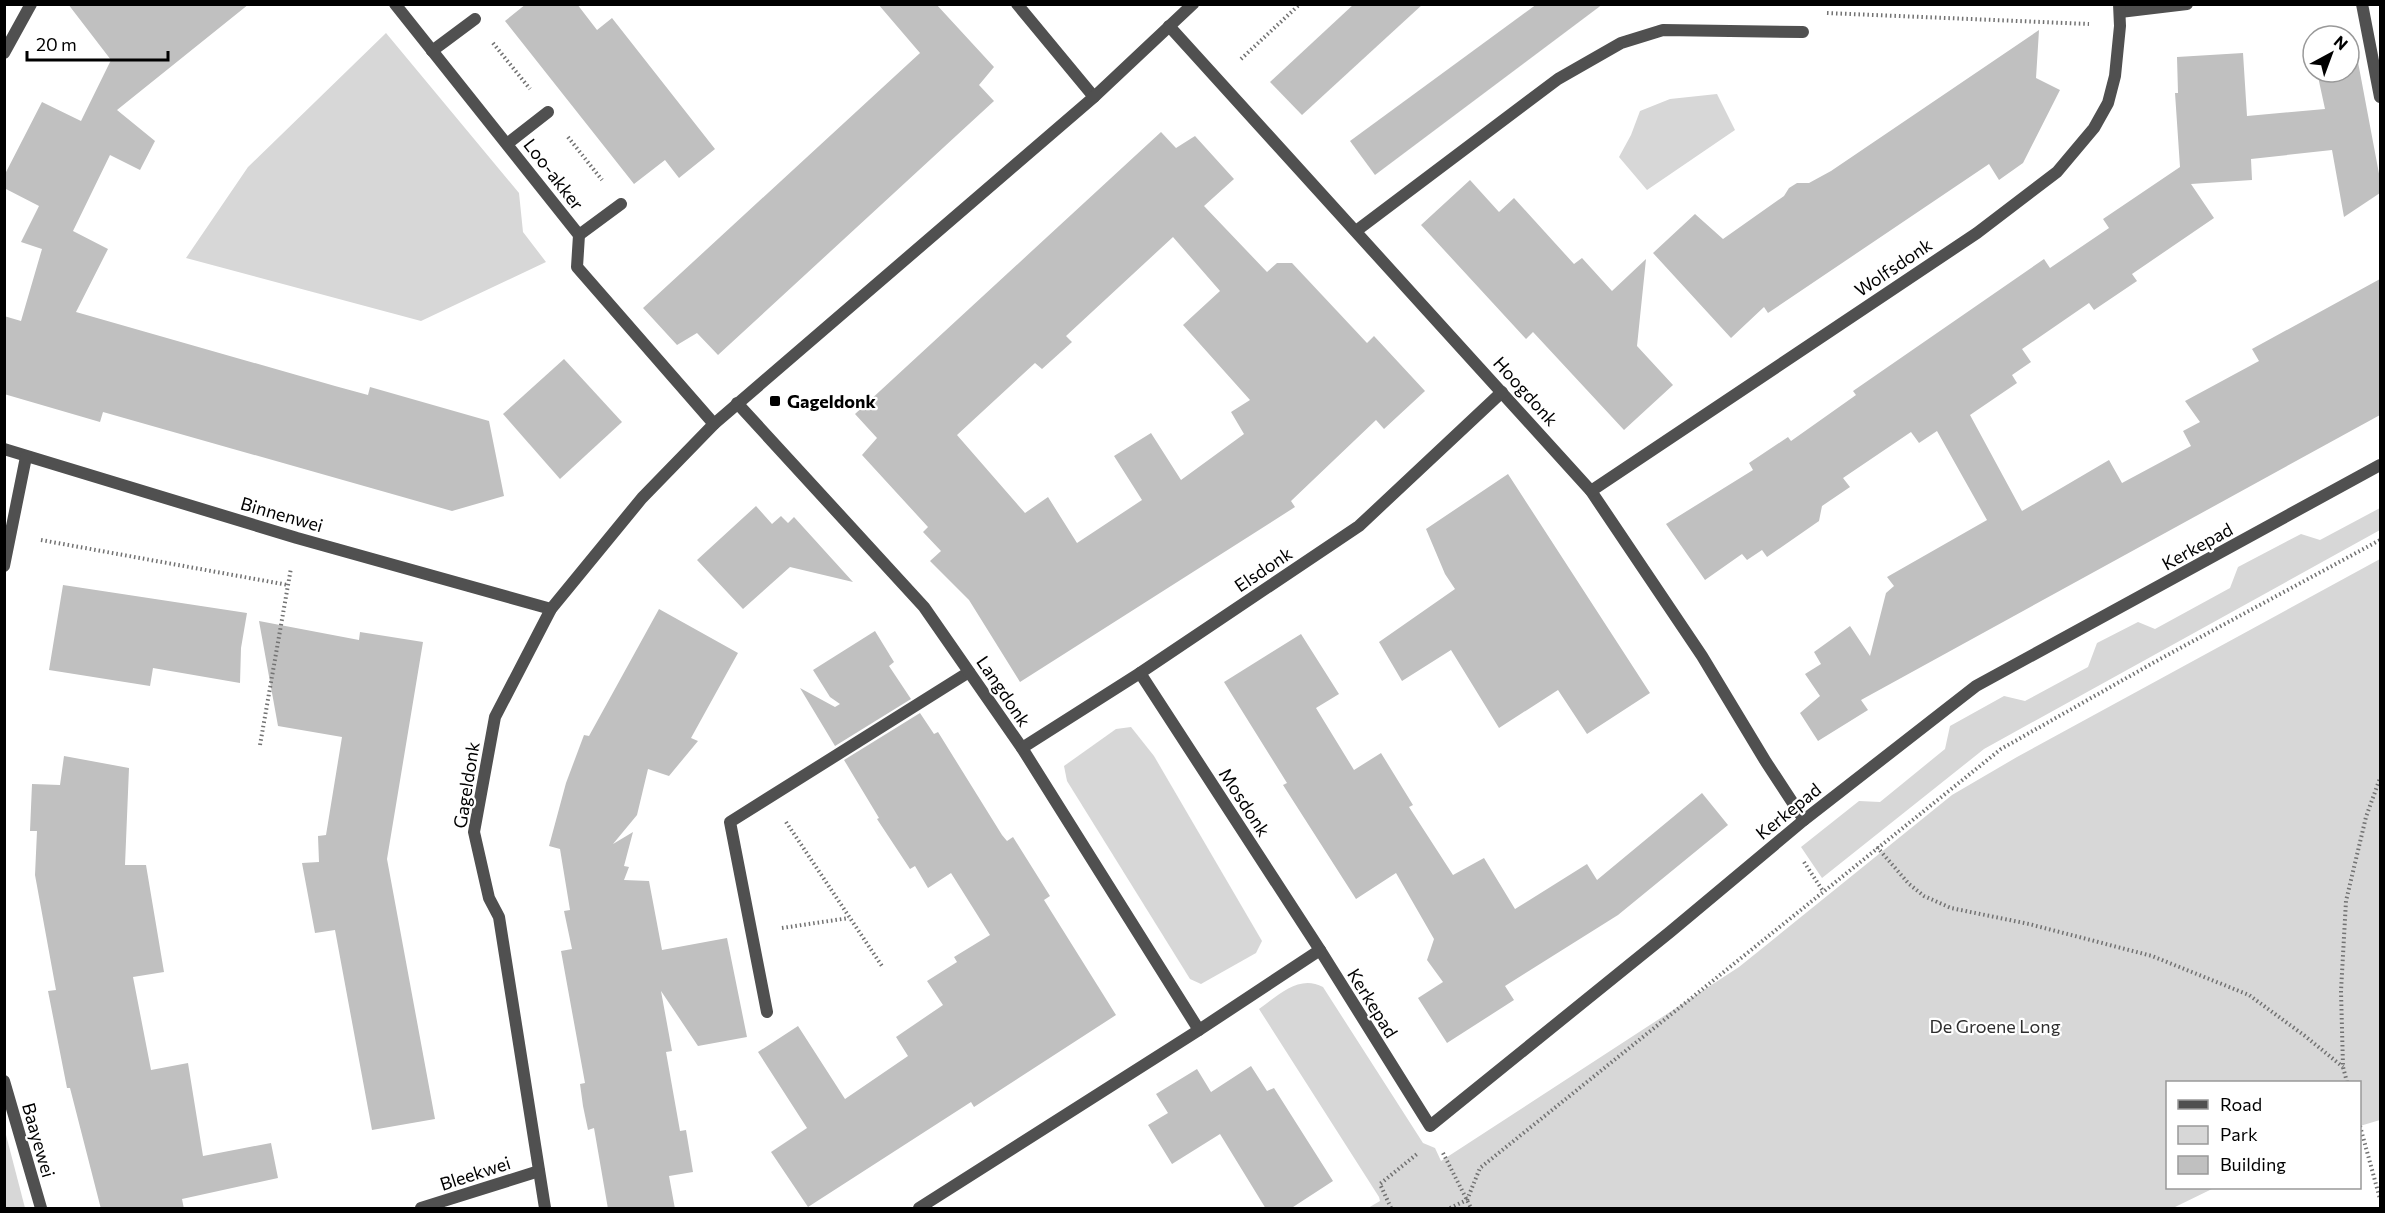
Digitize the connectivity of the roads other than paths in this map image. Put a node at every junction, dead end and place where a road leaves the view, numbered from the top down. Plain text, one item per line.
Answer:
1 (32, 4) edge
2 (395, 4) edge
3 (1017, 4) edge
4 (1193, 4) edge
5 (2187, 4) edge
6 (2362, 4) edge
7 (2120, 8) edge
8 (475, 19) dead end
9 (1169, 26) junction
10 (1803, 32) road end
11 (432, 51) junction
12 (4, 52) edge
13 (1094, 97) junction
14 (2380, 97) edge
15 (548, 112) dead end
16 (507, 144) junction
17 (621, 204) dead end
18 (1356, 231) junction
19 (579, 235) junction
20 (1502, 392) junction
21 (737, 403) junction
22 (714, 424) junction
23 (4, 449) edge
24 (26, 456) junction
25 (2380, 465) edge
26 (1591, 491) junction
27 (4, 566) edge
28 (551, 609) junction
29 (969, 672) junction
30 (1140, 673) junction
31 (1022, 748) junction
32 (1804, 820) junction
33 (1320, 950) junction
34 (768, 1012) dead end
35 (1199, 1030) junction
36 (5, 1088) edge
37 (539, 1171) junction
38 (41, 1209) edge
39 (422, 1209) edge
40 (545, 1209) edge
41 (918, 1209) edge

1 - 12 street
2 - 11 street, Loo-akker
3 - 13 street
4 - 9 street, Gageldonk
5 - 7 street
6 - 14 street
7 - 26 street, Wolfsdonk
8 - 11 street
9 - 13 street, Gageldonk
9 - 18 street, Hoogdonk
10 - 18 street
11 - 16 street, Loo-akker
13 - 21 street, Gageldonk
15 - 16 street
16 - 19 street, Loo-akker
17 - 19 street
18 - 20 street, Hoogdonk
19 - 22 street, Loo-akker
20 - 26 street, Hoogdonk
20 - 30 street, Elsdonk
21 - 22 street, Gageldonk
21 - 29 street, Langdonk
22 - 28 street, Gageldonk
23 - 24 street, Binnenwei
24 - 27 street
24 - 28 street, Binnenwei
25 - 32 street, Kerkepad
26 - 32 street, Hoogdonk
28 - 37 street, Gageldonk
29 - 31 street, Langdonk
29 - 34 street
30 - 31 street, Elsdonk
30 - 33 street, Mosdonk
31 - 35 street, Langdonk
32 - 33 street, Kerkepad
33 - 35 street
35 - 41 street
36 - 38 street, Baayewei
37 - 39 street, Bleekwei
37 - 40 street, Gageldonk

